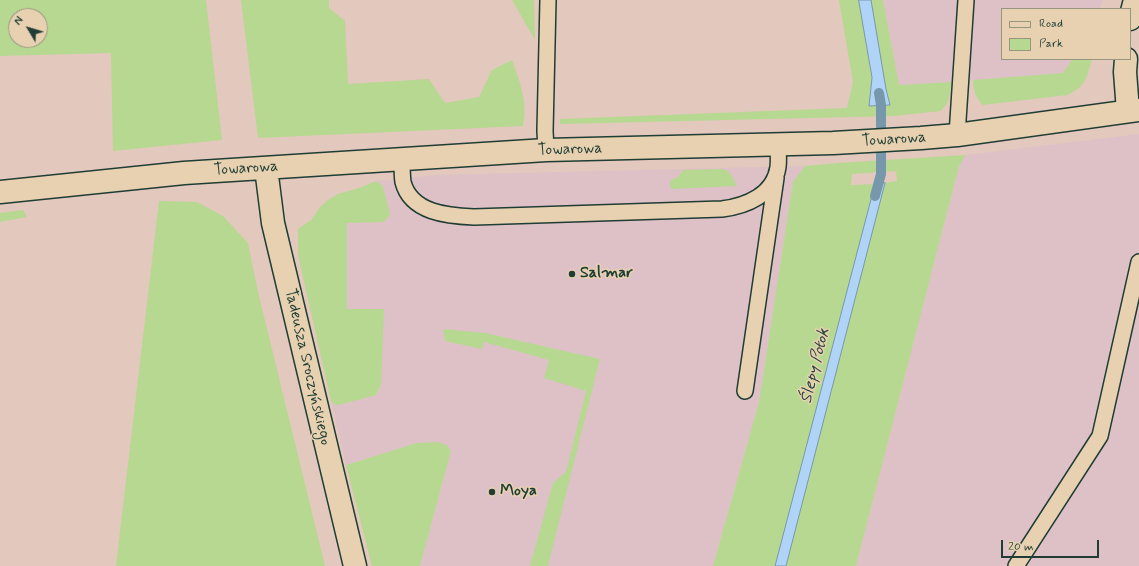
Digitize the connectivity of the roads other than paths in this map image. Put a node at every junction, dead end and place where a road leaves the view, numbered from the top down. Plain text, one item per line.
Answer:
1 (548, 0) edge
2 (966, 0) edge
3 (1135, 0) edge
4 (1131, 15) edge
5 (1126, 60) edge
6 (1133, 110) edge
7 (957, 135) junction
8 (778, 145) junction
9 (546, 150) junction
10 (402, 160) junction
11 (266, 168) junction
12 (776, 175) junction
13 (0, 192) edge
14 (1139, 262) edge
15 (744, 391) dead end
16 (355, 566) edge
17 (1016, 566) edge

1 - 9 lane
2 - 7 lane
3 - 4 street
5 - 6 street
6 - 7 street, Towarowa
7 - 8 street, Towarowa
8 - 9 street, Towarowa
8 - 12 lane
9 - 10 street, Towarowa
10 - 11 street, Towarowa
10 - 12 lane
11 - 13 street, Towarowa
11 - 16 street, Tadeusza Sroczyńskiego
12 - 15 lane
14 - 17 lane

